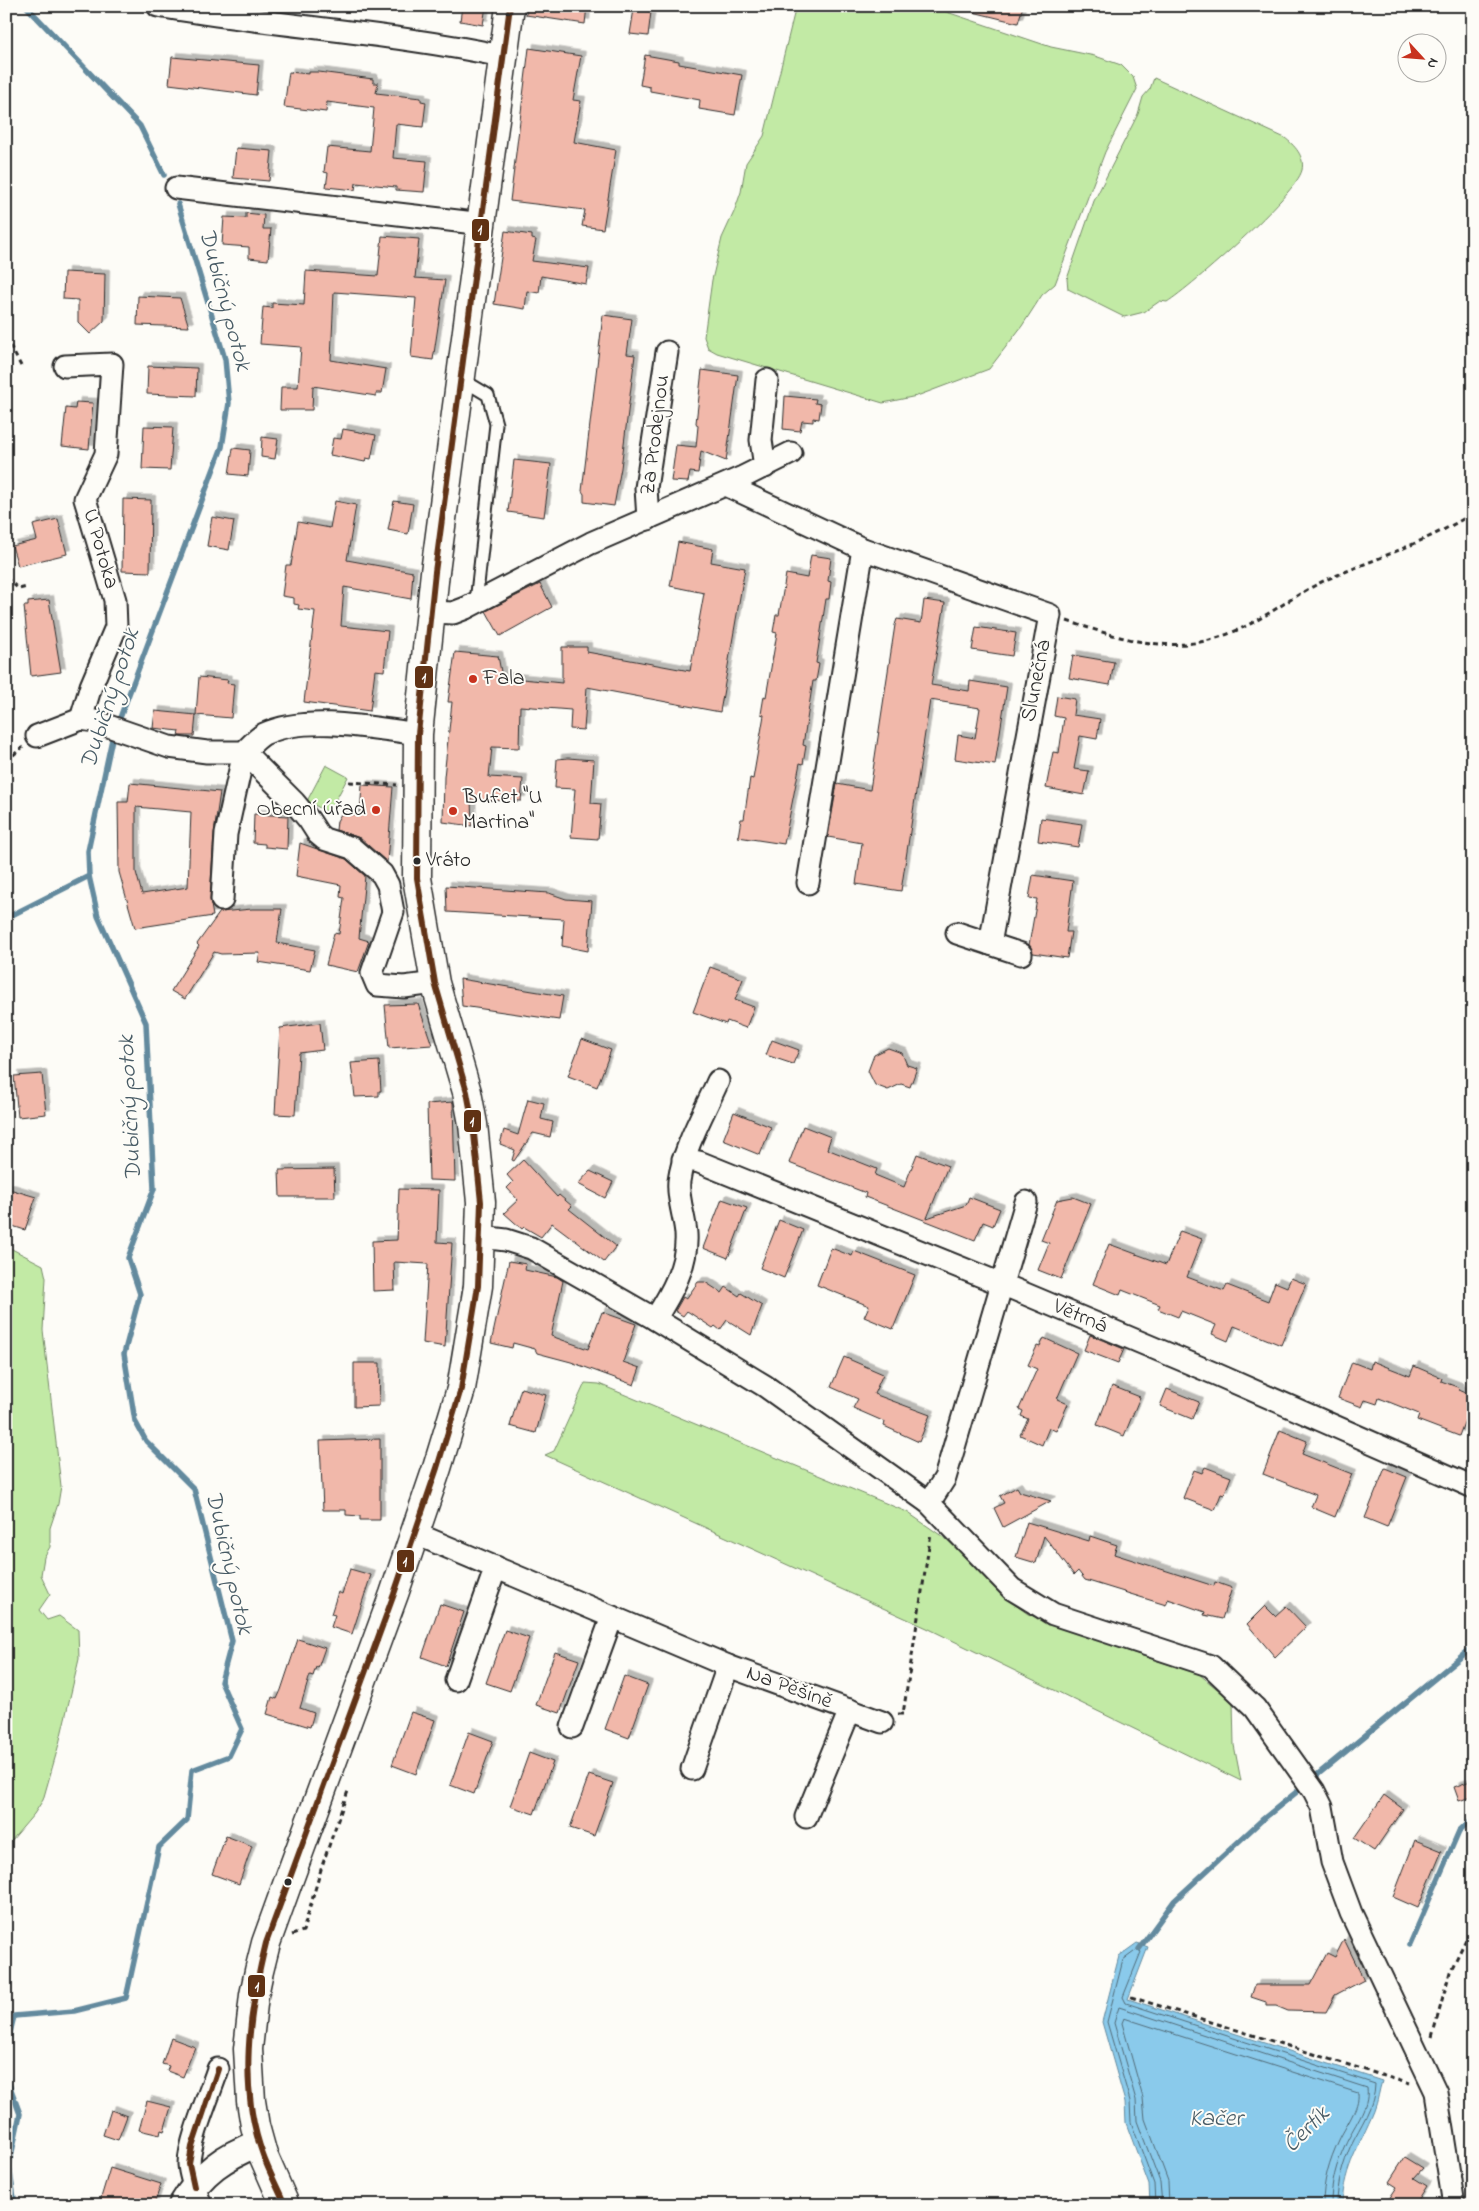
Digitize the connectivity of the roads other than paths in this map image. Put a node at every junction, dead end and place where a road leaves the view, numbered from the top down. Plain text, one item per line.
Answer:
1 (158, 6) edge
2 (510, 6) edge
3 (502, 56) junction
4 (176, 188) dead end
5 (483, 224) junction
6 (667, 352) dead end
7 (66, 366) dead end
8 (767, 380) dead end
9 (460, 382) junction
10 (791, 453) dead end
11 (764, 461) junction
12 (726, 484) junction
13 (648, 519) junction
14 (863, 548) junction
15 (476, 602) junction
16 (431, 612) junction
17 (81, 719) junction
18 (418, 734) junction
19 (38, 736) dead end
20 (244, 752) junction
21 (808, 883) dead end
22 (222, 900) dead end
23 (957, 933) dead end
24 (990, 944) junction
25 (1021, 954) dead end
26 (434, 983) junction
27 (718, 1081) dead end
28 (684, 1159) junction
29 (1026, 1202) dead end
30 (481, 1237) junction
31 (1003, 1285) junction
32 (655, 1319) junction
33 (1473, 1487) edge
34 (932, 1506) junction
35 (414, 1533) junction
36 (496, 1568) junction
37 (612, 1617) junction
38 (728, 1666) junction
39 (456, 1680) dead end
40 (850, 1710) junction
41 (882, 1722) road end
42 (572, 1727) dead end
43 (692, 1769) dead end
44 (806, 1817) dead end
45 (218, 2068) dead end
46 (259, 2143) junction
47 (192, 2199) edge
48 (285, 2205) edge
49 (1454, 2205) edge

1 - 3 street
2 - 3 main road
3 - 5 main road
4 - 5 street
5 - 9 main road
6 - 13 street, Za Prodejnou
7 - 17 street, U Potoka
8 - 11 street
9 - 15 lane
9 - 16 main road
10 - 11 street
11 - 12 street
12 - 13 street
12 - 14 street, Slunečná
13 - 15 street
14 - 21 street
14 - 24 street, Slunečná
15 - 16 street
16 - 18 main road
17 - 19 street
17 - 20 street
18 - 20 street
18 - 26 main road
20 - 22 street
20 - 26 street
23 - 24 street
24 - 25 street
26 - 30 main road
27 - 28 street
28 - 31 street, Větrná
28 - 32 street
29 - 31 street
30 - 32 street
30 - 35 main road
31 - 33 street, Větrná
31 - 34 street
32 - 34 street
34 - 49 street
35 - 36 street, Na Pěšině
35 - 46 main road
36 - 37 street, Na Pěšině
36 - 39 street
37 - 38 street, Na Pěšině
37 - 42 street
38 - 40 street, Na Pěšině
38 - 43 street, Na Pěšině
40 - 41 street, Na Pěšině
40 - 44 street, Na Pěšině
45 - 47 street
46 - 47 street
46 - 48 main road

